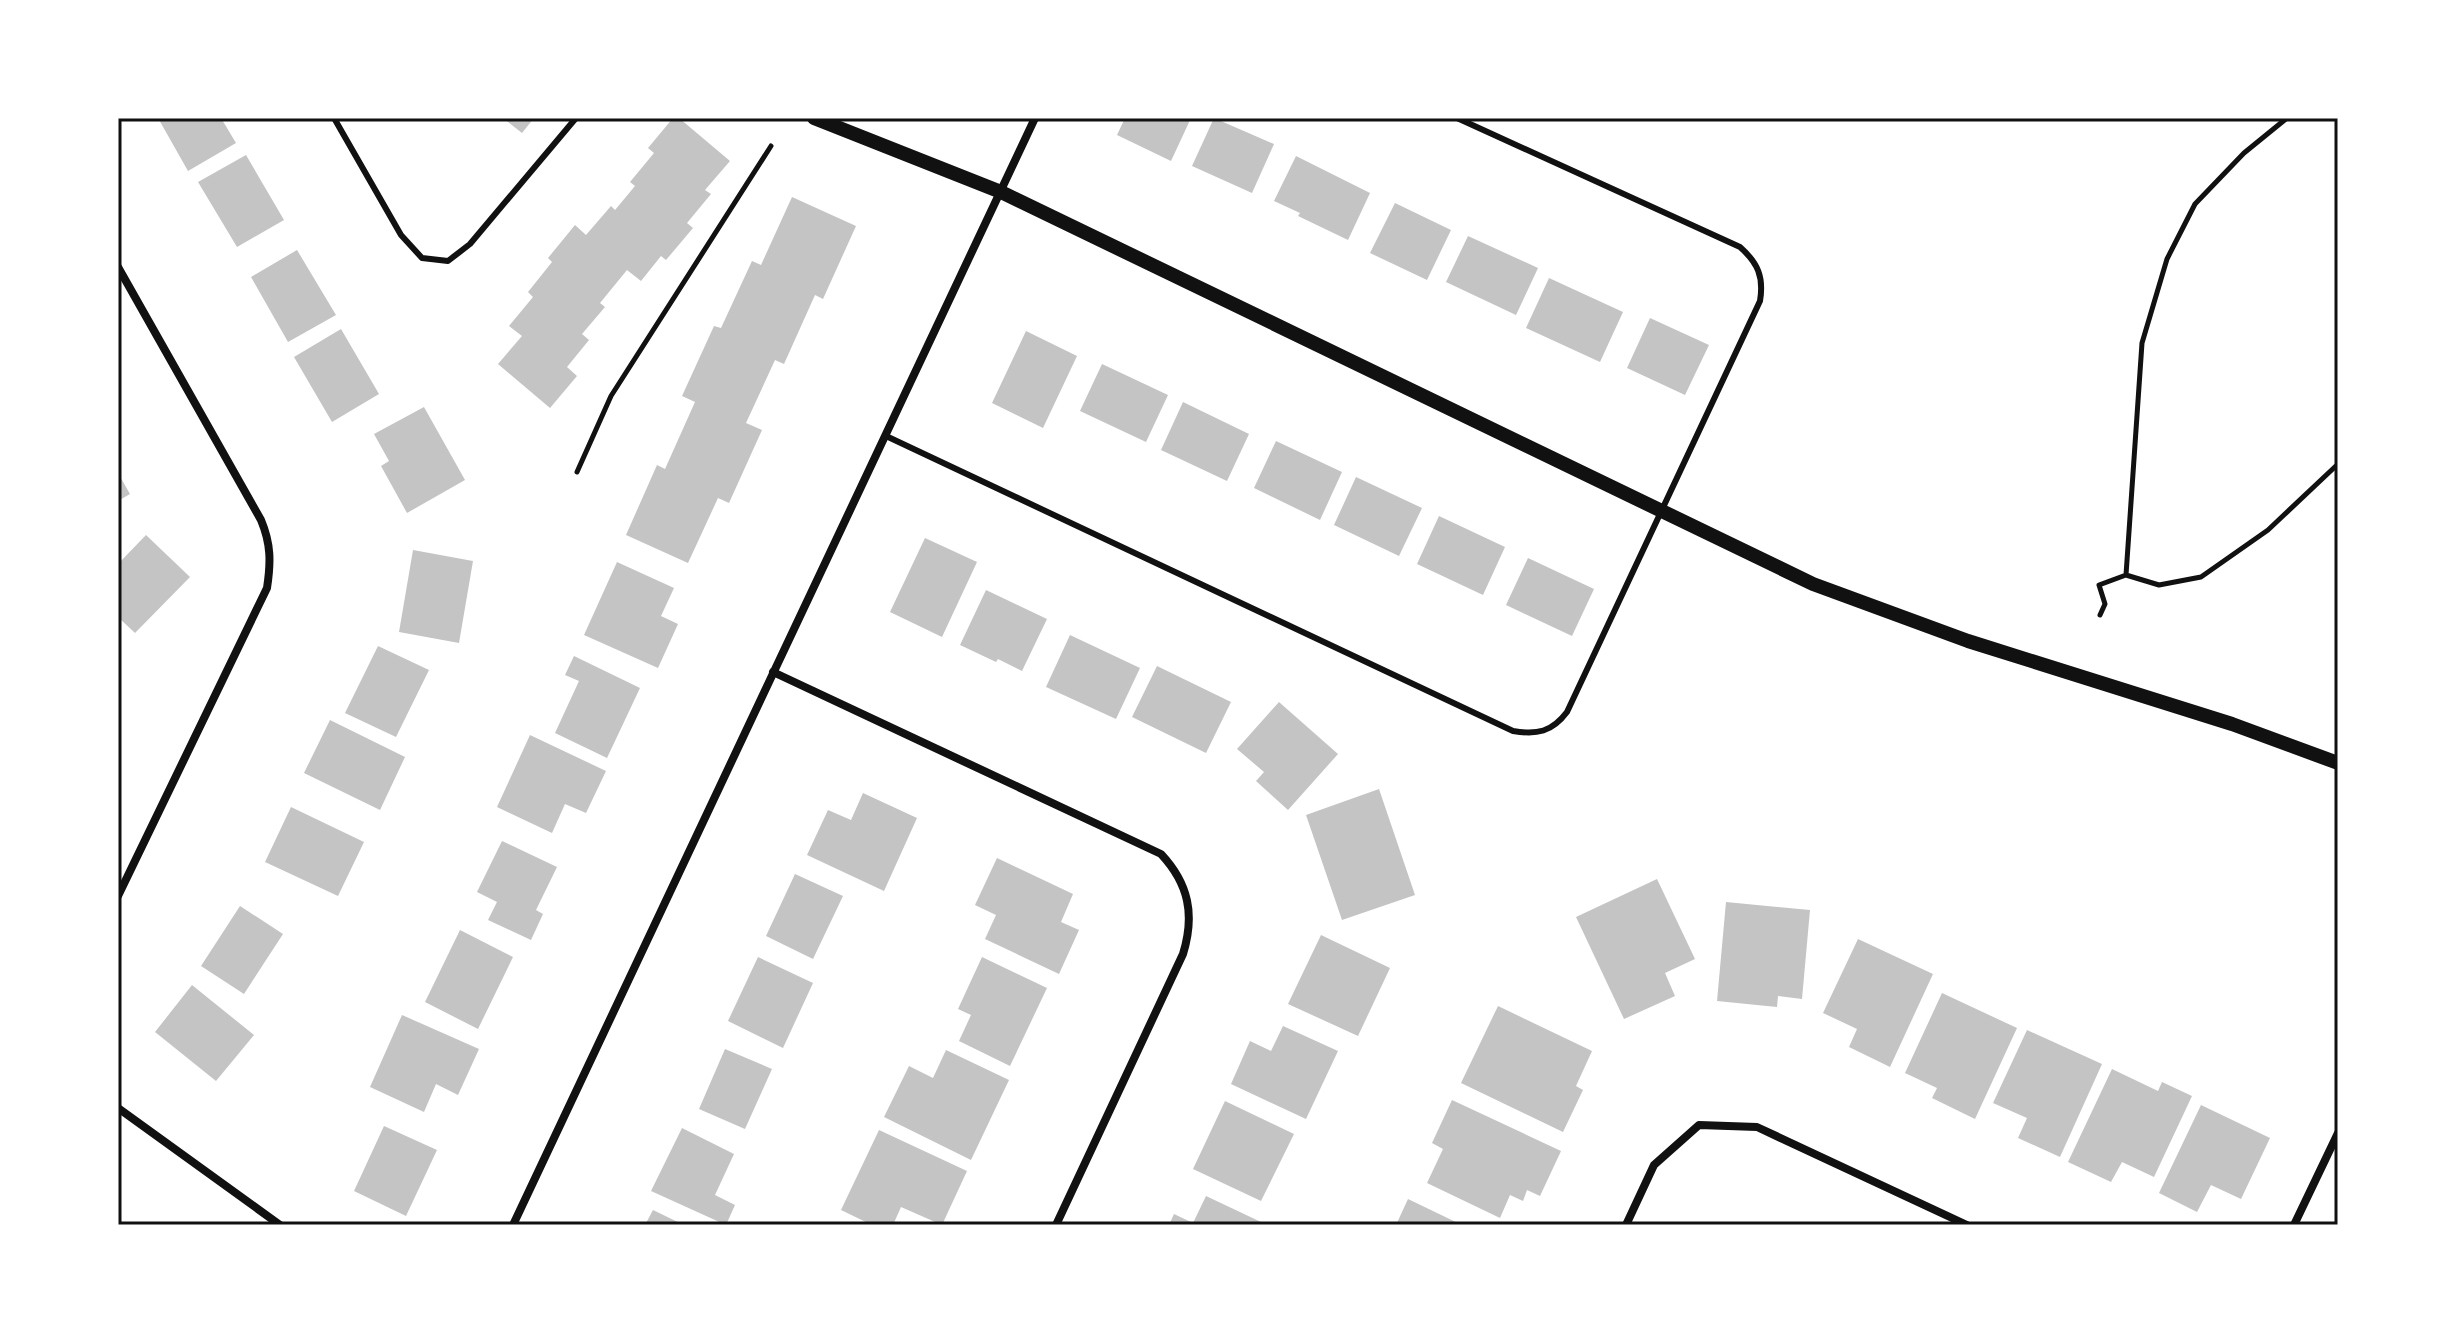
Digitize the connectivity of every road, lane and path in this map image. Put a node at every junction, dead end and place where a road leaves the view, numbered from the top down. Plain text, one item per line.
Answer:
1 (334, 118) edge
2 (576, 118) edge
3 (814, 118) edge
4 (1035, 118) edge
5 (1457, 118) edge
6 (2287, 118) edge
7 (771, 146) dead end
8 (1001, 192) junction
9 (118, 267) edge
10 (886, 436) junction
11 (2338, 464) edge
12 (577, 472) dead end
13 (1661, 509) junction
14 (2126, 575) junction
15 (2100, 615) dead end
16 (773, 672) junction
17 (2338, 763) edge
18 (118, 896) edge
19 (118, 1108) edge
20 (2338, 1133) edge
21 (280, 1225) edge
22 (513, 1225) edge
23 (1056, 1225) edge
24 (1626, 1225) edge
25 (1967, 1225) edge
26 (2294, 1225) edge

1 - 2 lane
3 - 8 street
4 - 8 street
5 - 13 lane
6 - 14 path
7 - 12 path
8 - 10 street
8 - 13 street
9 - 18 street
10 - 13 lane
10 - 16 street
11 - 14 path
13 - 17 street
14 - 15 path
16 - 22 street
16 - 23 street
19 - 21 street
20 - 26 street
24 - 25 street

